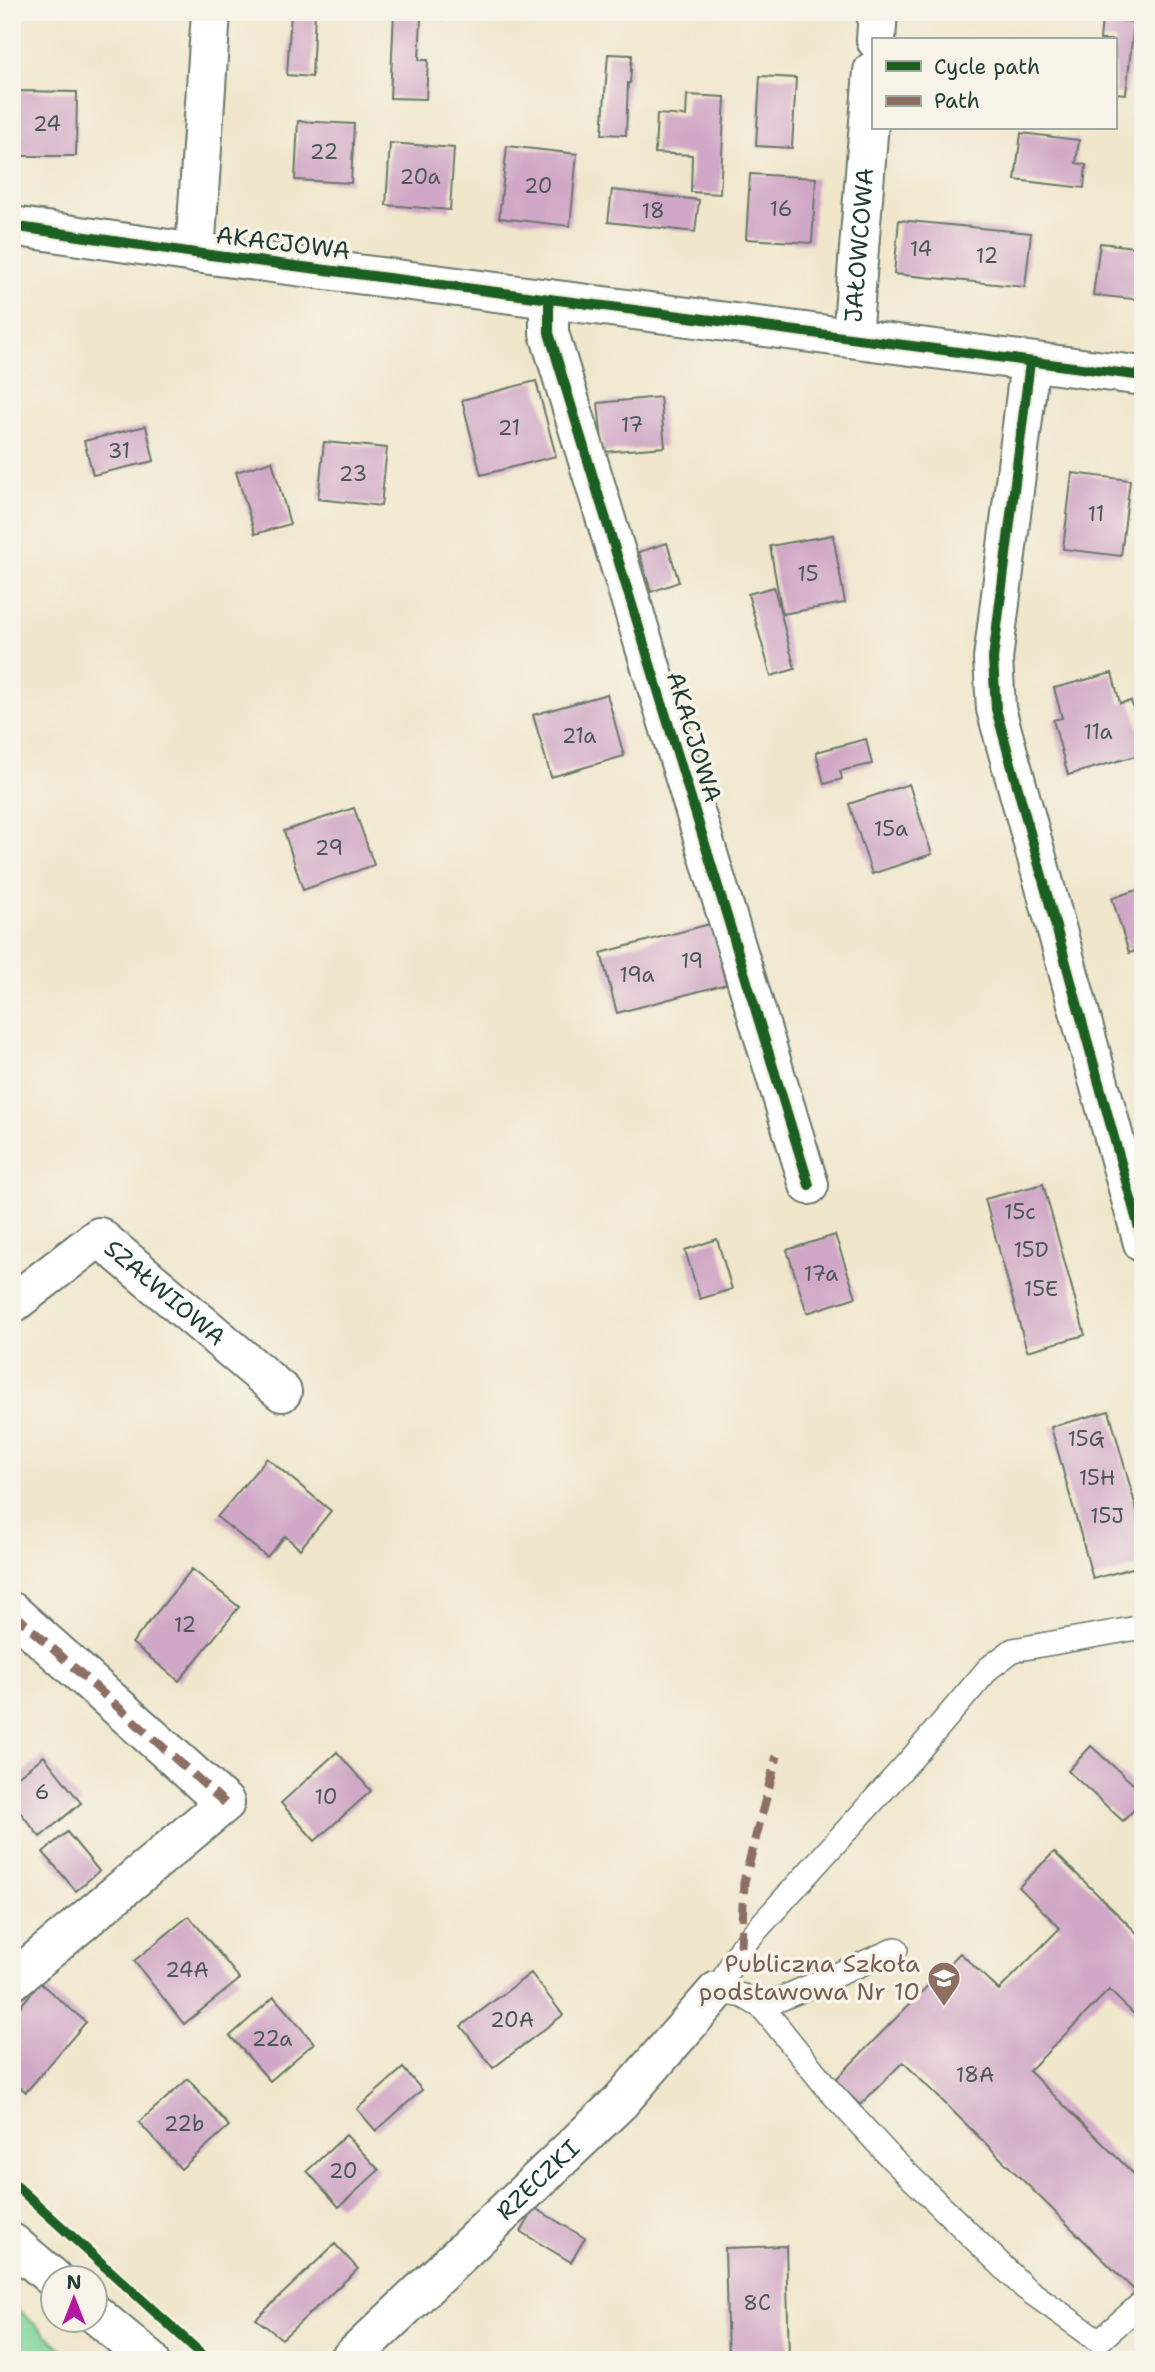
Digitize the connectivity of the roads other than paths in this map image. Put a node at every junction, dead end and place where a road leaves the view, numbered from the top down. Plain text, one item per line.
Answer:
1 (211, 12) edge
2 (878, 12) edge
3 (876, 38) edge
4 (872, 84) edge
5 (12, 226) edge
6 (195, 253) junction
7 (548, 299) junction
8 (852, 338) junction
9 (1030, 362) junction
10 (1143, 376) edge
11 (809, 1185) dead end
12 (1143, 1243) edge
13 (12, 1304) edge
14 (282, 1392) dead end
15 (12, 1612) edge
16 (1143, 1627) edge
17 (897, 1949) dead end
18 (12, 1981) edge
19 (717, 1991) junction
20 (762, 2007) junction
21 (12, 2243) edge
22 (38, 2265) edge
23 (1143, 2302) edge
24 (108, 2325) edge
25 (150, 2360) edge
26 (349, 2360) edge

1 - 6 street
2 - 3 street
4 - 8 street, JAŁOWCOWA
5 - 6 street, AKACJOWA
6 - 7 street, AKACJOWA
7 - 8 street, AKACJOWA
7 - 11 street, AKACJOWA
8 - 9 street, AKACJOWA
9 - 10 street, AKACJOWA
9 - 12 street
13 - 14 street, SZAŁWIOWA
15 - 18 street
16 - 19 lane
17 - 20 lane
19 - 20 lane
19 - 26 street, RZECZKI
20 - 23 lane
21 - 22 street
24 - 25 street

